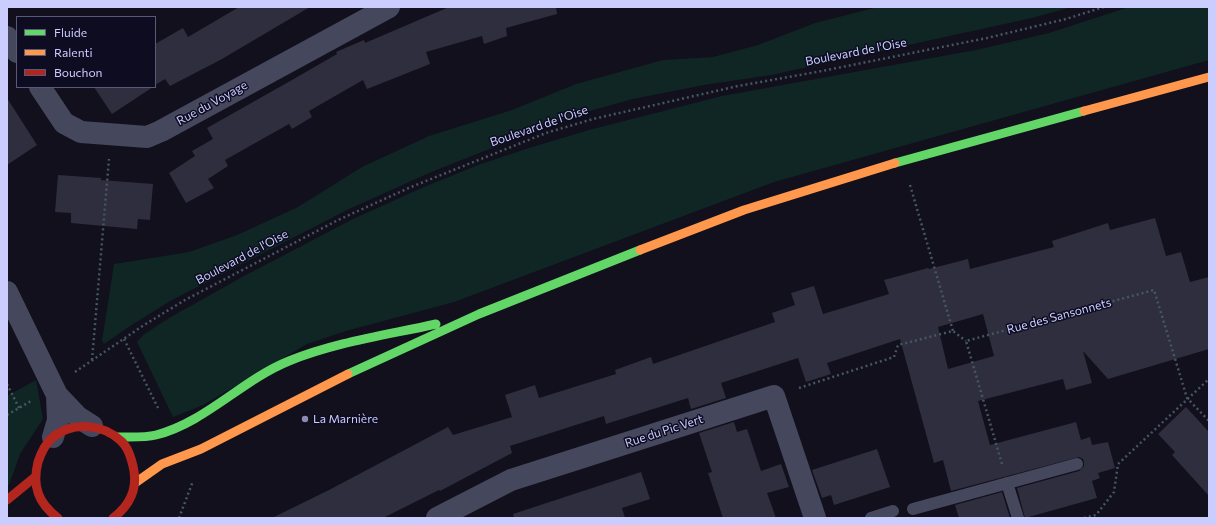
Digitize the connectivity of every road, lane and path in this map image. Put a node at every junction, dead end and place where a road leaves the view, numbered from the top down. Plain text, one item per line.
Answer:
1 (1104, 7) edge
2 (378, 9) edge
3 (7, 37) edge
4 (16, 50) edge
5 (1209, 77) edge
6 (41, 88) edge
7 (110, 135) junction
8 (903, 161) junction
9 (7, 292) edge
10 (478, 314) junction
11 (953, 331) junction
12 (966, 341) junction
13 (92, 360) junction
14 (1209, 379) edge
15 (7, 384) edge
16 (55, 391) junction
17 (774, 396) junction
18 (1187, 398) junction
19 (19, 408) dead end
20 (1209, 421) edge
21 (92, 426) junction
22 (53, 437) junction
23 (117, 437) junction
24 (1077, 464) dead end
25 (35, 477) junction
26 (192, 478) dead end
27 (1007, 483) junction
28 (7, 500) edge
29 (130, 501) edge
30 (913, 509) dead end
31 (893, 511) dead end
32 (58, 518) edge
33 (113, 518) edge
34 (180, 518) edge
35 (437, 518) edge
36 (814, 518) edge
37 (872, 518) edge
38 (1018, 518) edge
39 (1084, 518) edge

1 - 13 path, Boulevard de l'Oise
2 - 7 street, Rue du Voyage
3 - 4 street
5 - 8 main road
6 - 7 street, Rue du Voyage
7 - 13 path
8 - 10 main road
8 - 11 path
9 - 16 street
10 - 23 main road
10 - 29 main road
11 - 12 path
11 - 17 path
12 - 18 path, Rue des Sansonnets
12 - 27 path
13 - 16 path, Boulevard de l'Oise
14 - 18 path
15 - 19 path
16 - 21 street
16 - 22 street
17 - 35 street, Rue du Pic Vert
17 - 36 street
18 - 20 path, Rue des Sansonnets
18 - 39 path
21 - 22 main road
21 - 23 main road
22 - 25 main road
23 - 29 main road
24 - 27 lane
25 - 28 main road
25 - 32 main road
26 - 34 path
27 - 30 lane
27 - 38 lane
29 - 33 main road
31 - 37 lane

